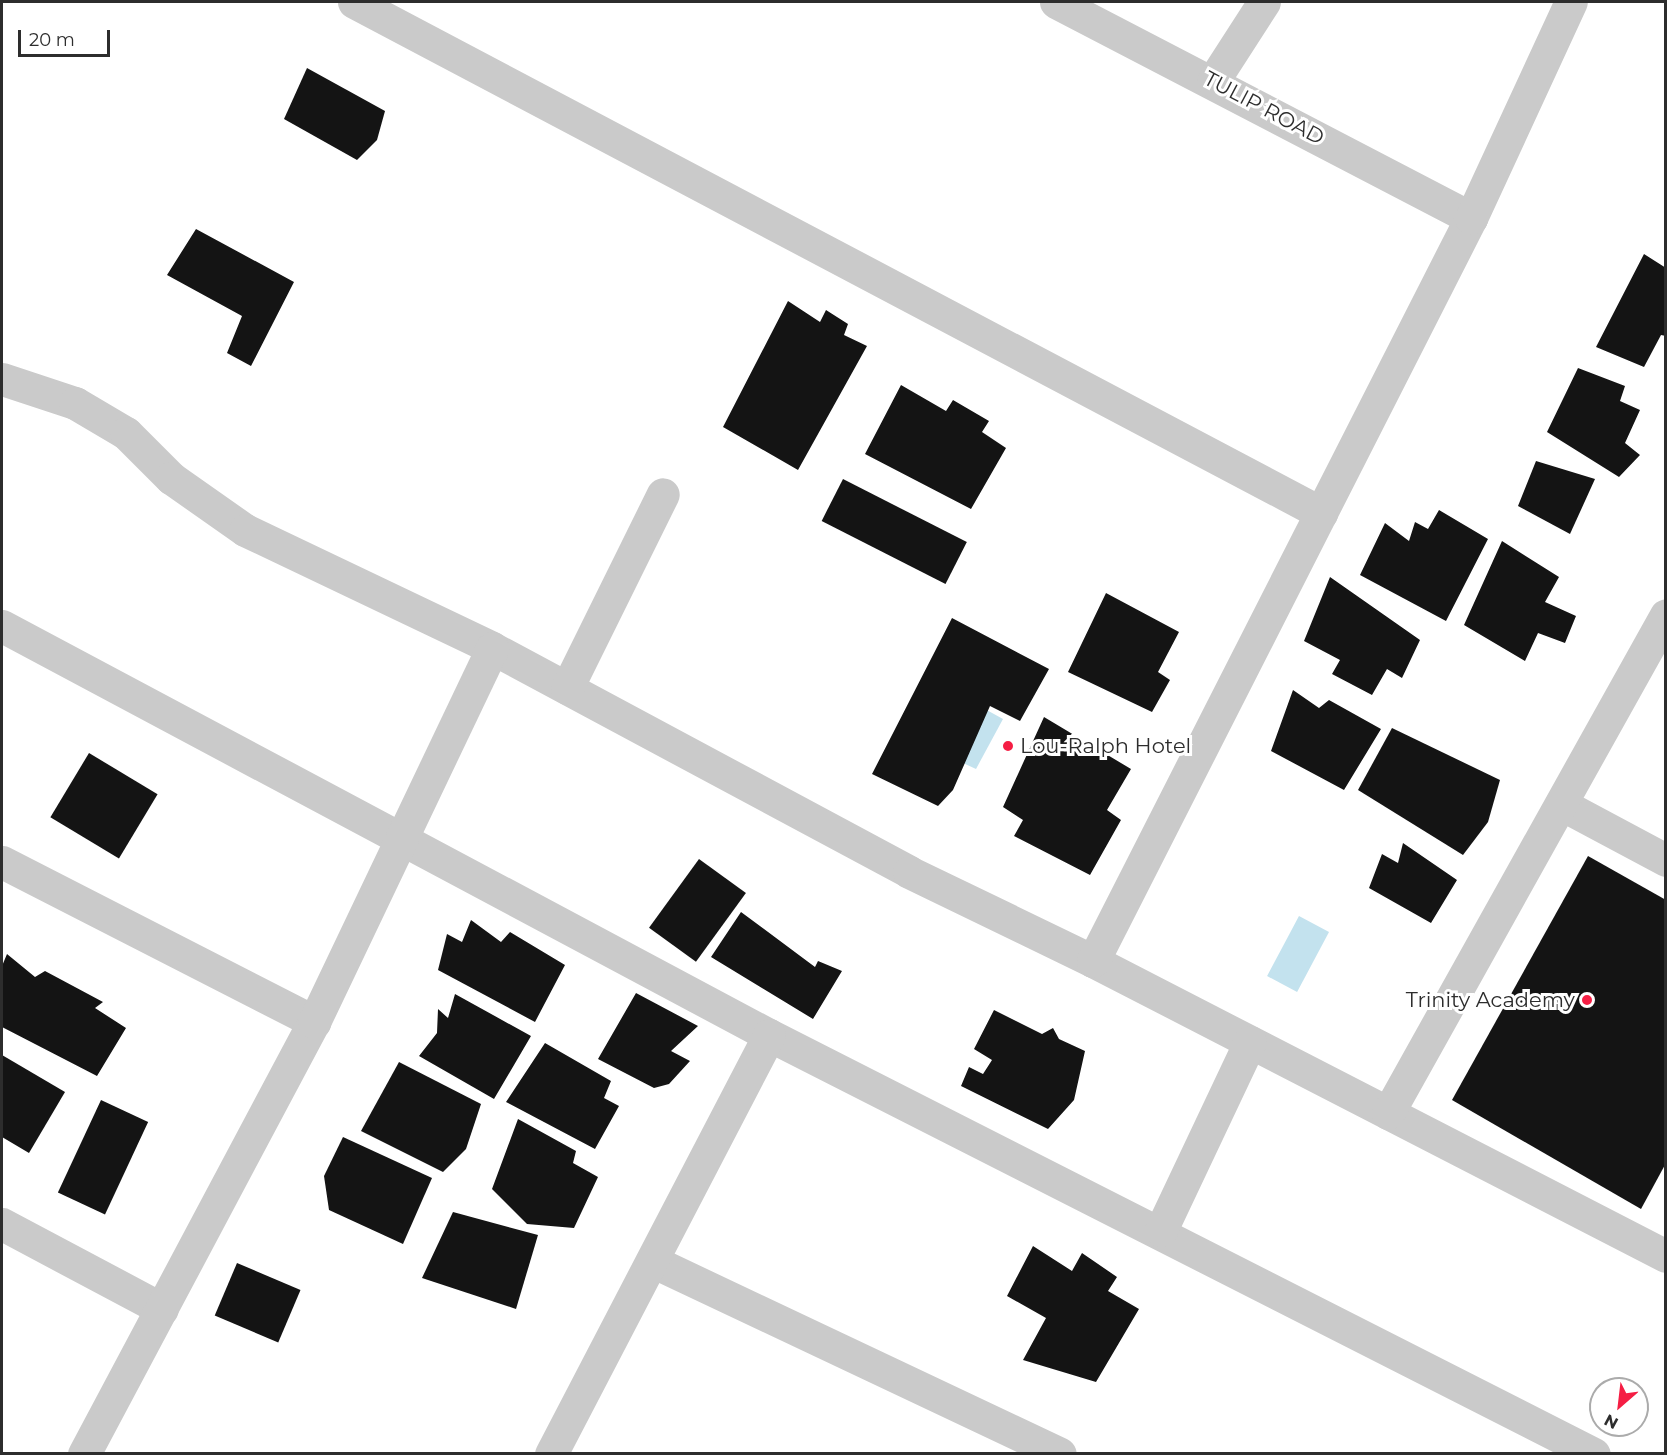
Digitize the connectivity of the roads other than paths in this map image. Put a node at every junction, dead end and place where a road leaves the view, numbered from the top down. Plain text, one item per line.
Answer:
1 (354, 2) edge
2 (1056, 2) edge
3 (1264, 2) edge
4 (1571, 2) edge
5 (1213, 81) junction
6 (1471, 218) junction
7 (2, 379) edge
8 (663, 494) dead end
9 (1321, 513) junction
10 (1665, 615) edge
11 (2, 626) edge
12 (492, 648) junction
13 (567, 688) junction
14 (1561, 804) junction
15 (402, 842) junction
16 (1665, 860) edge
17 (2, 862) edge
18 (1093, 961) junction
19 (314, 1022) junction
20 (769, 1035) junction
21 (1250, 1042) junction
22 (1388, 1113) junction
23 (2, 1224) edge
24 (1161, 1230) junction
25 (1665, 1256) edge
26 (652, 1261) junction
27 (162, 1308) junction
28 (84, 1454) edge
29 (551, 1454) edge
30 (1060, 1454) edge
31 (1594, 1454) edge

1 - 9 street
2 - 5 street, TULIP ROAD
3 - 5 street
4 - 6 street
5 - 6 street, TULIP ROAD
6 - 9 street
7 - 12 street
8 - 13 street
9 - 18 street
10 - 14 street
11 - 15 street
12 - 13 street
12 - 15 street
13 - 18 street
14 - 16 street
14 - 22 street
15 - 19 street
15 - 20 street
17 - 19 street
18 - 21 street
19 - 27 street
20 - 24 street
20 - 26 street
21 - 22 street
21 - 24 street
22 - 25 street
23 - 27 street
24 - 31 street
26 - 29 street
26 - 30 street
27 - 28 street

